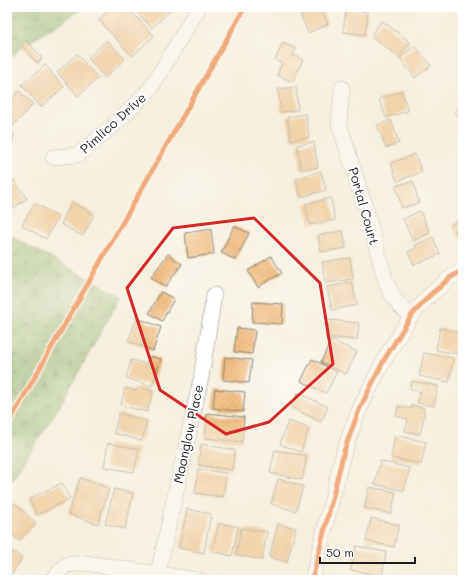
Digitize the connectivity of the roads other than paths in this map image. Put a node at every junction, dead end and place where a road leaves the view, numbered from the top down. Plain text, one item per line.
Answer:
1 (199, 7) edge
2 (342, 88) dead end
3 (53, 157) dead end
4 (463, 270) edge
5 (214, 295) dead end
6 (411, 316) junction
7 (158, 573) junction
8 (52, 580) edge
9 (198, 580) edge
10 (312, 580) edge

1 - 3 street, Pimlico Drive
2 - 6 street, Portal Court
4 - 6 street
5 - 7 street, Moonglow Place
6 - 10 street
7 - 8 street
7 - 9 street

